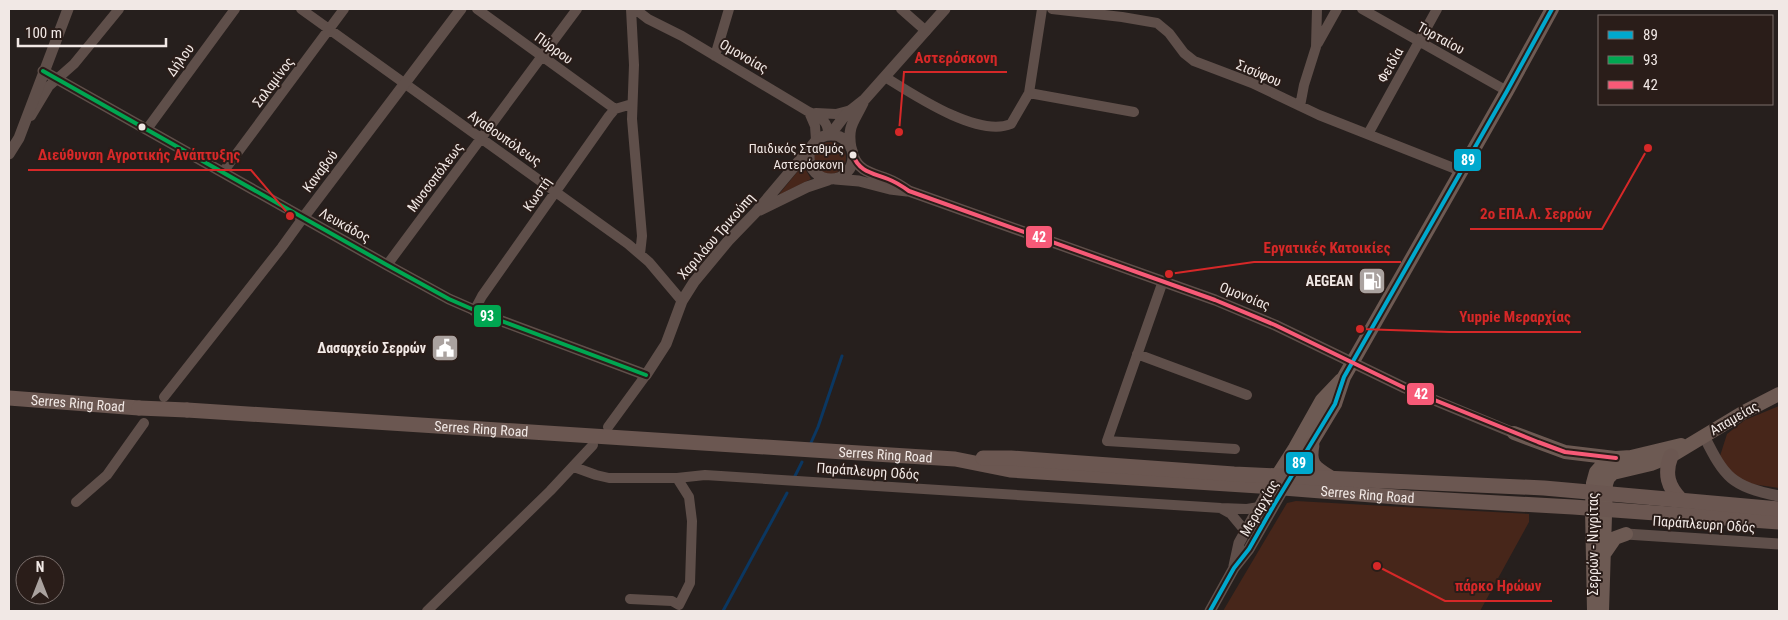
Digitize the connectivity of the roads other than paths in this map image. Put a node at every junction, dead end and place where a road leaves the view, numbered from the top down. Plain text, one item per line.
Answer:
1 (68, 9) edge
2 (119, 9) edge
3 (235, 9) edge
4 (301, 9) edge
5 (344, 9) edge
6 (462, 9) edge
7 (477, 9) edge
8 (577, 9) edge
9 (631, 9) edge
10 (636, 9) edge
11 (729, 9) edge
12 (902, 9) edge
13 (945, 9) edge
14 (1042, 9) edge
15 (1052, 9) edge
16 (1316, 9) edge
17 (1337, 9) edge
18 (1362, 9) edge
19 (1437, 9) edge
20 (1552, 9) edge
21 (1122, 13) edge
22 (329, 30) junction
23 (926, 31) junction
24 (1419, 41) junction
25 (1316, 47) junction
26 (541, 56) junction
27 (715, 56) junction
28 (43, 71) junction
29 (885, 77) junction
30 (57, 79) junction
31 (404, 83) junction
32 (1507, 91) junction
33 (1030, 93) junction
34 (865, 99) junction
35 (632, 104) junction
36 (1300, 106) junction
37 (852, 109) junction
38 (615, 110) junction
39 (810, 112) junction
40 (1134, 112) dead end
41 (147, 129) junction
42 (1368, 134) junction
43 (829, 135) junction
44 (19, 138) junction
45 (481, 139) junction
46 (813, 144) junction
47 (852, 152) junction
48 (9, 154) edge
49 (1462, 170) junction
50 (223, 172) junction
51 (831, 179) junction
52 (909, 191) junction
53 (556, 192) junction
54 (756, 212) junction
55 (303, 218) junction
56 (640, 254) junction
57 (387, 265) junction
58 (1163, 281) junction
59 (682, 301) junction
60 (474, 311) junction
61 (1137, 354) junction
62 (1352, 363) junction
63 (646, 375) junction
64 (1344, 378) junction
65 (1779, 394) edge
66 (1247, 395) dead end
67 (164, 397) dead end
68 (9, 398) edge
69 (144, 423) dead end
70 (608, 427) dead end
71 (1514, 433) joint
72 (1704, 436) junction
73 (1690, 444) junction
74 (593, 445) dead end
75 (1312, 445) junction
76 (1235, 449) dead end
77 (1671, 456) junction
78 (1616, 458) junction
79 (574, 467) junction
80 (677, 478) junction
81 (1332, 478) junction
82 (1281, 482) junction
83 (1599, 493) junction
84 (1779, 496) edge
85 (1681, 500) junction
86 (76, 502) dead end
87 (1259, 507) junction
88 (1222, 508) junction
89 (1779, 509) edge
90 (1600, 512) junction
91 (1779, 522) edge
92 (1246, 532) junction
93 (1626, 534) junction
94 (1779, 544) edge
95 (1604, 554) junction
96 (1234, 568) junction
97 (630, 599) dead end
98 (427, 611) edge
99 (1210, 611) edge
100 (1594, 611) edge
101 (1602, 611) edge

1 - 28 street
2 - 30 street
3 - 41 street, Δήλου
4 - 22 street, Αγαθουπόλεως
5 - 22 street, Σαλαμίνος
6 - 31 street, Καναβού
7 - 26 street, Πύρρου
8 - 26 street, Μυσσοπόλεως
9 - 35 street
10 - 27 street, Ομονοίας
11 - 27 street
12 - 23 street
13 - 23 street
14 - 33 street
15 - 21 street, Σισύφου
16 - 25 street
17 - 25 street
18 - 24 street, Τυρταίου
19 - 24 street, Φειδία
20 - 32 main road, Μεραρχίας
21 - 36 street, Σισύφου
22 - 31 street, Αγαθουπόλεως
22 - 50 street, Σαλαμίνος
23 - 29 street
24 - 32 street, Τυρταίου
24 - 42 street, Φειδία
25 - 36 street
26 - 38 street, Πύρρου
26 - 45 street, Μυσσοπόλεως
27 - 39 street, Ομονοίας
28 - 30 street, Λευκάδος
28 - 44 street
29 - 33 street
29 - 34 street
30 - 41 street, Λευκάδος
30 - 44 street
31 - 45 street, Αγαθουπόλεως
31 - 55 street, Καναβού
32 - 49 main road, Μεραρχίας
33 - 40 street
34 - 37 street
34 - 47 street
35 - 38 street
35 - 56 street
36 - 42 street, Σισύφου
37 - 39 street
37 - 43 street
38 - 53 street, Κωστή
39 - 43 street, Ομονοίας
39 - 46 street
41 - 50 street, Λευκάδος
42 - 49 street, Σισύφου
43 - 46 street
43 - 47 street
44 - 48 street
45 - 53 street, Αγαθουπόλεως
45 - 57 street, Μυσσοπόλεως
46 - 51 street
46 - 54 street, Χαριλάου Τρικούπη
47 - 51 street
47 - 52 street, Ομονοίας
49 - 62 main road, Μεραρχίας
50 - 55 street, Λευκάδος
51 - 52 street
51 - 54 street
52 - 58 street, Ομονοίας
53 - 56 street, Αγαθουπόλεως
53 - 60 street, Κωστή
54 - 59 street, Χαριλάου Τρικούπη
55 - 57 street, Λευκάδος
55 - 67 street, Καναβού
56 - 59 street, Αγαθουπόλεως
57 - 60 street, Λευκάδος
58 - 61 street
58 - 62 street, Ομονοίας
59 - 63 street, Χαριλάου Τρικούπη
60 - 63 street, Λευκάδος
61 - 66 street
61 - 76 street
62 - 64 main road, Μεραρχίας
62 - 71 street, Ομονοίας
63 - 70 street, Χαριλάου Τρικούπη
64 - 75 main road, Μεραρχίας
64 - 82 main road, Μεραρχίας
65 - 72 main road, Απαμείας
68 - 82 main road, Serres Ring Road, bridge
69 - 86 street
71 - 78 main road
72 - 73 main road, Απαμείας
72 - 84 street
73 - 77 main road, Σερρών - Νιγρίτας
73 - 78 main road, Σερρών - Νιγρίτας
74 - 79 street
75 - 81 main road
75 - 82 main road, Μεραρχίας
77 - 83 main road, Σερρών - Νιγρίτας
77 - 85 main road
78 - 83 main road, Σερρών - Νιγρίτας
79 - 80 street, Παράπλευρη Οδός
79 - 98 street
80 - 88 street, Παράπλευρη Οδός
80 - 97 street
81 - 82 main road, Serres Ring Road
81 - 83 main road, Serres Ring Road
82 - 87 street, Μεραρχίας
82 - 90 main road, Serres Ring Road
82 - 96 street, Μεραρχίας
83 - 85 main road, Serres Ring Road
83 - 90 main road, Σερρών - Νιγρίτας
85 - 89 main road, Serres Ring Road
87 - 88 street, Παράπλευρη Οδός
87 - 92 street, Μεραρχίας
88 - 92 street
90 - 91 main road, Serres Ring Road
90 - 93 main road
90 - 95 main road, Σερρών - Νιγρίτας
90 - 100 main road, Σερρών - Νιγρίτας
92 - 96 street, Μεραρχίας
93 - 94 street, Παράπλευρη Οδός
93 - 95 main road
95 - 101 main road, Σερρών - Νιγρίτας
96 - 99 street, Μεραρχίας

